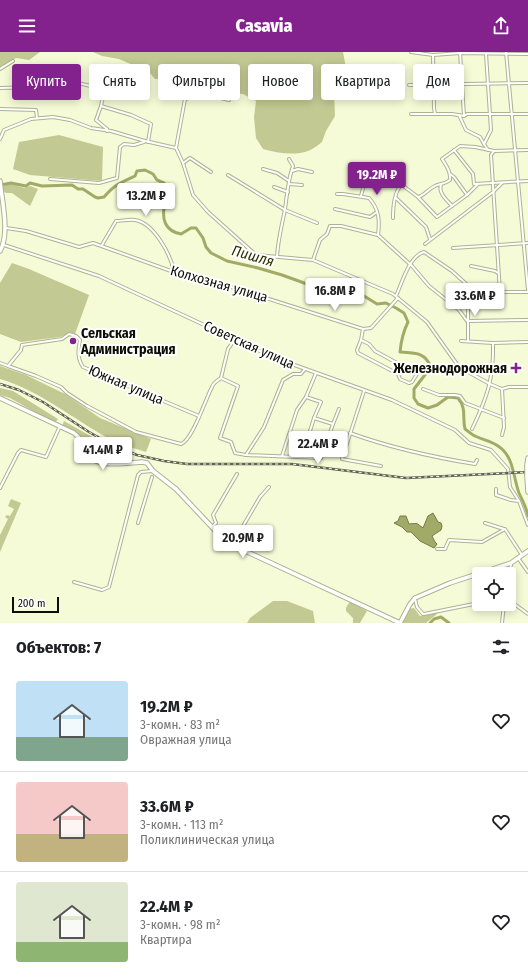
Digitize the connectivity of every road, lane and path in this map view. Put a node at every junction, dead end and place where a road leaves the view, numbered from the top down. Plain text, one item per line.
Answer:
1 (411, 52) edge
2 (460, 52) edge
3 (506, 52) edge
4 (486, 54) junction
5 (528, 54) edge
6 (433, 55) junction
7 (13, 61) dead end
8 (433, 64) edge
9 (460, 64) edge
10 (0, 69) edge
11 (528, 83) edge
12 (464, 84) edge
13 (488, 84) junction
14 (509, 84) junction
15 (409, 85) dead end
16 (413, 85) edge
17 (89, 86) edge
18 (0, 88) edge
19 (102, 100) edge
20 (186, 100) edge
21 (434, 100) edge
22 (462, 100) edge
23 (101, 106) junction
24 (0, 110) edge
25 (411, 114) dead end
26 (436, 114) junction
27 (491, 114) junction
28 (512, 114) junction
29 (528, 114) edge
30 (459, 115) junction
31 (464, 116) junction
32 (37, 118) junction
33 (107, 131) junction
34 (0, 139) edge
35 (146, 142) junction
36 (484, 144) junction
37 (176, 148) junction
38 (454, 150) junction
39 (488, 150) junction
40 (528, 150) edge
41 (494, 151) junction
42 (515, 151) junction
43 (289, 159) dead end
44 (183, 163) junction
45 (263, 169) dead end
46 (292, 171) junction
47 (211, 172) dead end
48 (312, 172) dead end
49 (450, 174) junction
50 (228, 175) dead end
51 (50, 179) dead end
52 (528, 181) edge
53 (0, 182) edge
54 (289, 182) junction
55 (519, 182) junction
56 (493, 183) junction
57 (502, 183) junction
58 (478, 184) junction
59 (302, 185) dead end
60 (402, 185) junction
61 (441, 185) junction
62 (274, 187) dead end
63 (1, 188) edge
64 (288, 192) junction
65 (493, 192) junction
66 (337, 194) dead end
67 (467, 195) junction
68 (361, 196) junction
69 (418, 197) junction
70 (396, 198) junction
71 (452, 206) junction
72 (335, 209) dead end
73 (285, 210) junction
74 (377, 212) junction
75 (392, 218) dead end
76 (317, 223) dead end
77 (5, 228) junction
78 (378, 235) junction
79 (430, 239) junction
80 (528, 242) edge
81 (524, 243) junction
82 (425, 244) dead end
83 (4, 245) junction
84 (102, 245) junction
85 (496, 245) junction
86 (453, 248) dead end
87 (0, 251) edge
88 (277, 256) junction
89 (313, 260) junction
90 (410, 265) junction
91 (471, 266) dead end
92 (174, 272) junction
93 (498, 273) junction
94 (472, 290) junction
95 (528, 291) edge
96 (500, 292) junction
97 (397, 297) junction
98 (528, 320) edge
99 (468, 321) junction
100 (363, 329) junction
101 (235, 339) junction
102 (361, 340) junction
103 (461, 341) dead end
104 (468, 341) junction
105 (528, 342) edge
106 (493, 343) junction
107 (0, 363) edge
108 (8, 366) junction
109 (305, 369) junction
110 (316, 373) junction
111 (221, 378) junction
112 (490, 384) junction
113 (528, 387) edge
114 (423, 389) dead end
115 (502, 389) junction
116 (364, 391) junction
117 (306, 397) junction
118 (0, 398) edge
119 (482, 408) junction
120 (339, 409) dead end
121 (199, 416) junction
122 (314, 418) junction
123 (504, 418) junction
124 (333, 424) junction
125 (60, 426) junction
126 (472, 429) dead end
127 (350, 433) junction
128 (502, 435) dead end
129 (246, 455) junction
130 (282, 456) junction
131 (302, 457) junction
132 (528, 458) edge
133 (477, 460) dead end
134 (381, 466) dead end
135 (154, 471) junction
136 (237, 474) dead end
137 (152, 476) dead end
138 (269, 487) dead end
139 (0, 488) edge
140 (496, 489) dead end
141 (528, 492) edge
142 (519, 501) junction
143 (138, 523) dead end
144 (485, 523) dead end
145 (528, 525) edge
146 (212, 527) junction
147 (505, 529) junction
148 (232, 545) junction
149 (437, 549) dead end
150 (528, 551) edge
151 (522, 555) junction
152 (518, 558) junction
153 (511, 562) junction
154 (510, 567) edge
155 (528, 572) edge
156 (74, 582) dead end
157 (415, 598) junction
158 (472, 604) edge
159 (516, 605) edge
160 (503, 611) edge
161 (528, 614) edge
162 (400, 623) edge
163 (502, 623) edge

1 - 6 street
2 - 4 street
2 - 6 street
2 - 9 street
3 - 4 street
3 - 5 street
3 - 14 street
4 - 13 street
6 - 8 street
7 - 10 street
11 - 14 street
12 - 13 street
13 - 14 street
13 - 27 street
14 - 28 street
15 - 16 street
17 - 18 street
19 - 23 street
20 - 37 street
21 - 26 street
22 - 31 street
23 - 33 street
23 - 35 street
24 - 32 street
25 - 26 street
26 - 30 street
27 - 28 street
27 - 31 street
27 - 36 street
28 - 29 street
28 - 42 street
30 - 31 street
30 - 36 street
32 - 33 street
32 - 34 street
33 - 35 street
35 - 37 street
35 - 51 street
36 - 39 street
37 - 44 street
38 - 39 street
38 - 49 street
38 - 58 street
39 - 41 street
40 - 42 street
41 - 42 street
41 - 56 street
42 - 55 street
43 - 46 street
44 - 47 street
44 - 88 street
45 - 54 street
46 - 48 street
46 - 54 street
49 - 61 street
49 - 67 street
50 - 73 street
52 - 55 street
53 - 63 street
54 - 59 street
54 - 64 street
55 - 57 street
55 - 81 street
56 - 57 street
56 - 58 street
56 - 65 street
57 - 65 street
58 - 67 street
60 - 68 street
60 - 69 street
60 - 70 street
61 - 69 street
61 - 71 street
62 - 64 street
63 - 77 street
64 - 73 street
65 - 79 street
65 - 85 street
66 - 68 street
67 - 71 street
68 - 74 street
69 - 71 street
70 - 75 street
70 - 79 street
72 - 74 street
73 - 76 street
73 - 88 street
74 - 78 street
77 - 83 street
77 - 84 street, Колхозная улица
78 - 89 street
78 - 90 street
79 - 82 street
80 - 81 street
81 - 85 street
81 - 95 street
83 - 87 street
83 - 101 street, Советская улица
84 - 92 street, Колхозная улица
84 - 92 street
85 - 86 street
85 - 93 street
88 - 89 street
89 - 97 street
90 - 94 street
90 - 97 street
90 - 99 street
91 - 93 street
92 - 100 street, Колхозная улица
93 - 96 street
94 - 96 street
94 - 99 street
95 - 96 street
97 - 100 street
97 - 112 street
98 - 99 street
99 - 104 street
100 - 102 street
101 - 109 street, Советская улица
101 - 111 street
102 - 102 street
103 - 104 street
104 - 106 street
105 - 106 street
106 - 112 street
107 - 108 street
108 - 121 street
108 - 121 street, Южная улица
109 - 110 street, Советская улица
109 - 129 street
110 - 116 street, Советская улица
110 - 117 street
111 - 121 street
111 - 129 street
112 - 115 street
112 - 119 street
113 - 115 street
114 - 119 street
115 - 123 street
116 - 127 street
116 - 142 street, Советская улица
117 - 122 street
117 - 130 street
118 - 125 street
119 - 123 street
119 - 126 street
120 - 124 street
122 - 124 street
122 - 131 street
123 - 128 street
124 - 131 street
125 - 135 street
125 - 139 street
127 - 133 street
127 - 134 street
129 - 130 street
130 - 131 street
132 - 141 street, bridge
135 - 146 street
135 - 156 street
136 - 146 street
137 - 143 street
138 - 148 street
140 - 142 street
142 - 145 street
144 - 147 street
146 - 148 street
147 - 149 street
147 - 151 street
148 - 162 street
150 - 151 street
151 - 152 street
152 - 153 street
152 - 155 street
153 - 154 street
153 - 157 street
157 - 158 street
157 - 162 street
159 - 161 street
160 - 163 street

